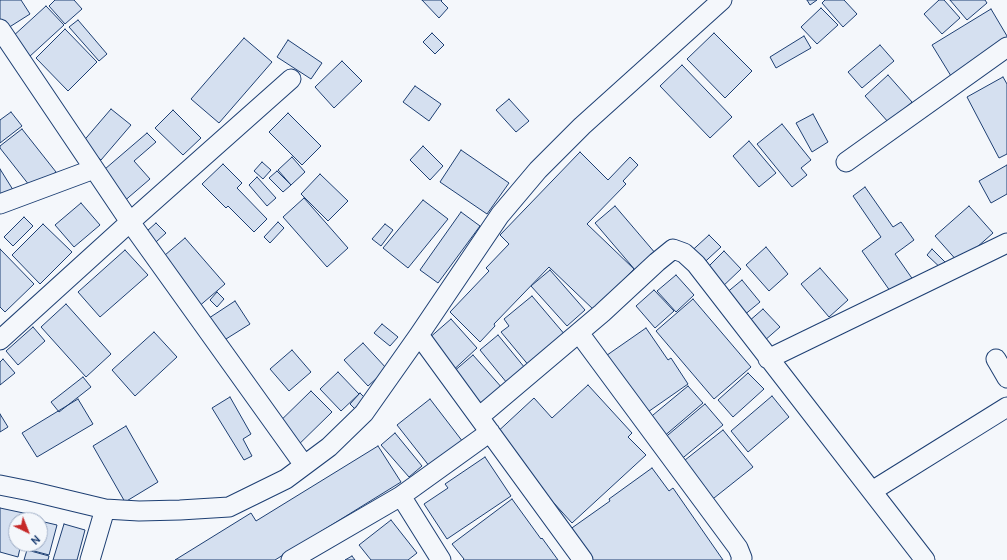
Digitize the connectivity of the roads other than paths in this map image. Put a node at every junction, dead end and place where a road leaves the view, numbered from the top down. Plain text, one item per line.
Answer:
1 (722, 0) edge
2 (0, 29) edge
3 (1007, 47) edge
4 (291, 79) dead end
5 (846, 162) dead end
6 (94, 169) junction
7 (0, 204) edge
8 (130, 222) junction
9 (1007, 243) edge
10 (579, 333) junction
11 (419, 335) junction
12 (0, 340) edge
13 (996, 358) dead end
14 (768, 359) junction
15 (1007, 378) edge
16 (1007, 407) edge
17 (479, 417) junction
18 (490, 432) junction
19 (304, 465) junction
20 (0, 485) edge
21 (872, 492) junction
22 (401, 496) junction
23 (105, 509) junction
24 (299, 558) edge
25 (90, 560) edge
26 (441, 560) edge
27 (583, 560) edge
28 (741, 560) edge
29 (925, 560) edge

1 - 11 street
2 - 6 street
3 - 5 street
4 - 8 street
6 - 7 street
6 - 8 street
8 - 12 street
8 - 19 street
9 - 14 street
10 - 14 street
10 - 17 street
10 - 28 street
11 - 17 street
11 - 19 street
13 - 15 street
14 - 21 street
16 - 21 street
17 - 18 street
18 - 22 street
18 - 27 street
19 - 23 street
20 - 23 street
21 - 29 street
22 - 24 street
22 - 26 street
23 - 25 street

